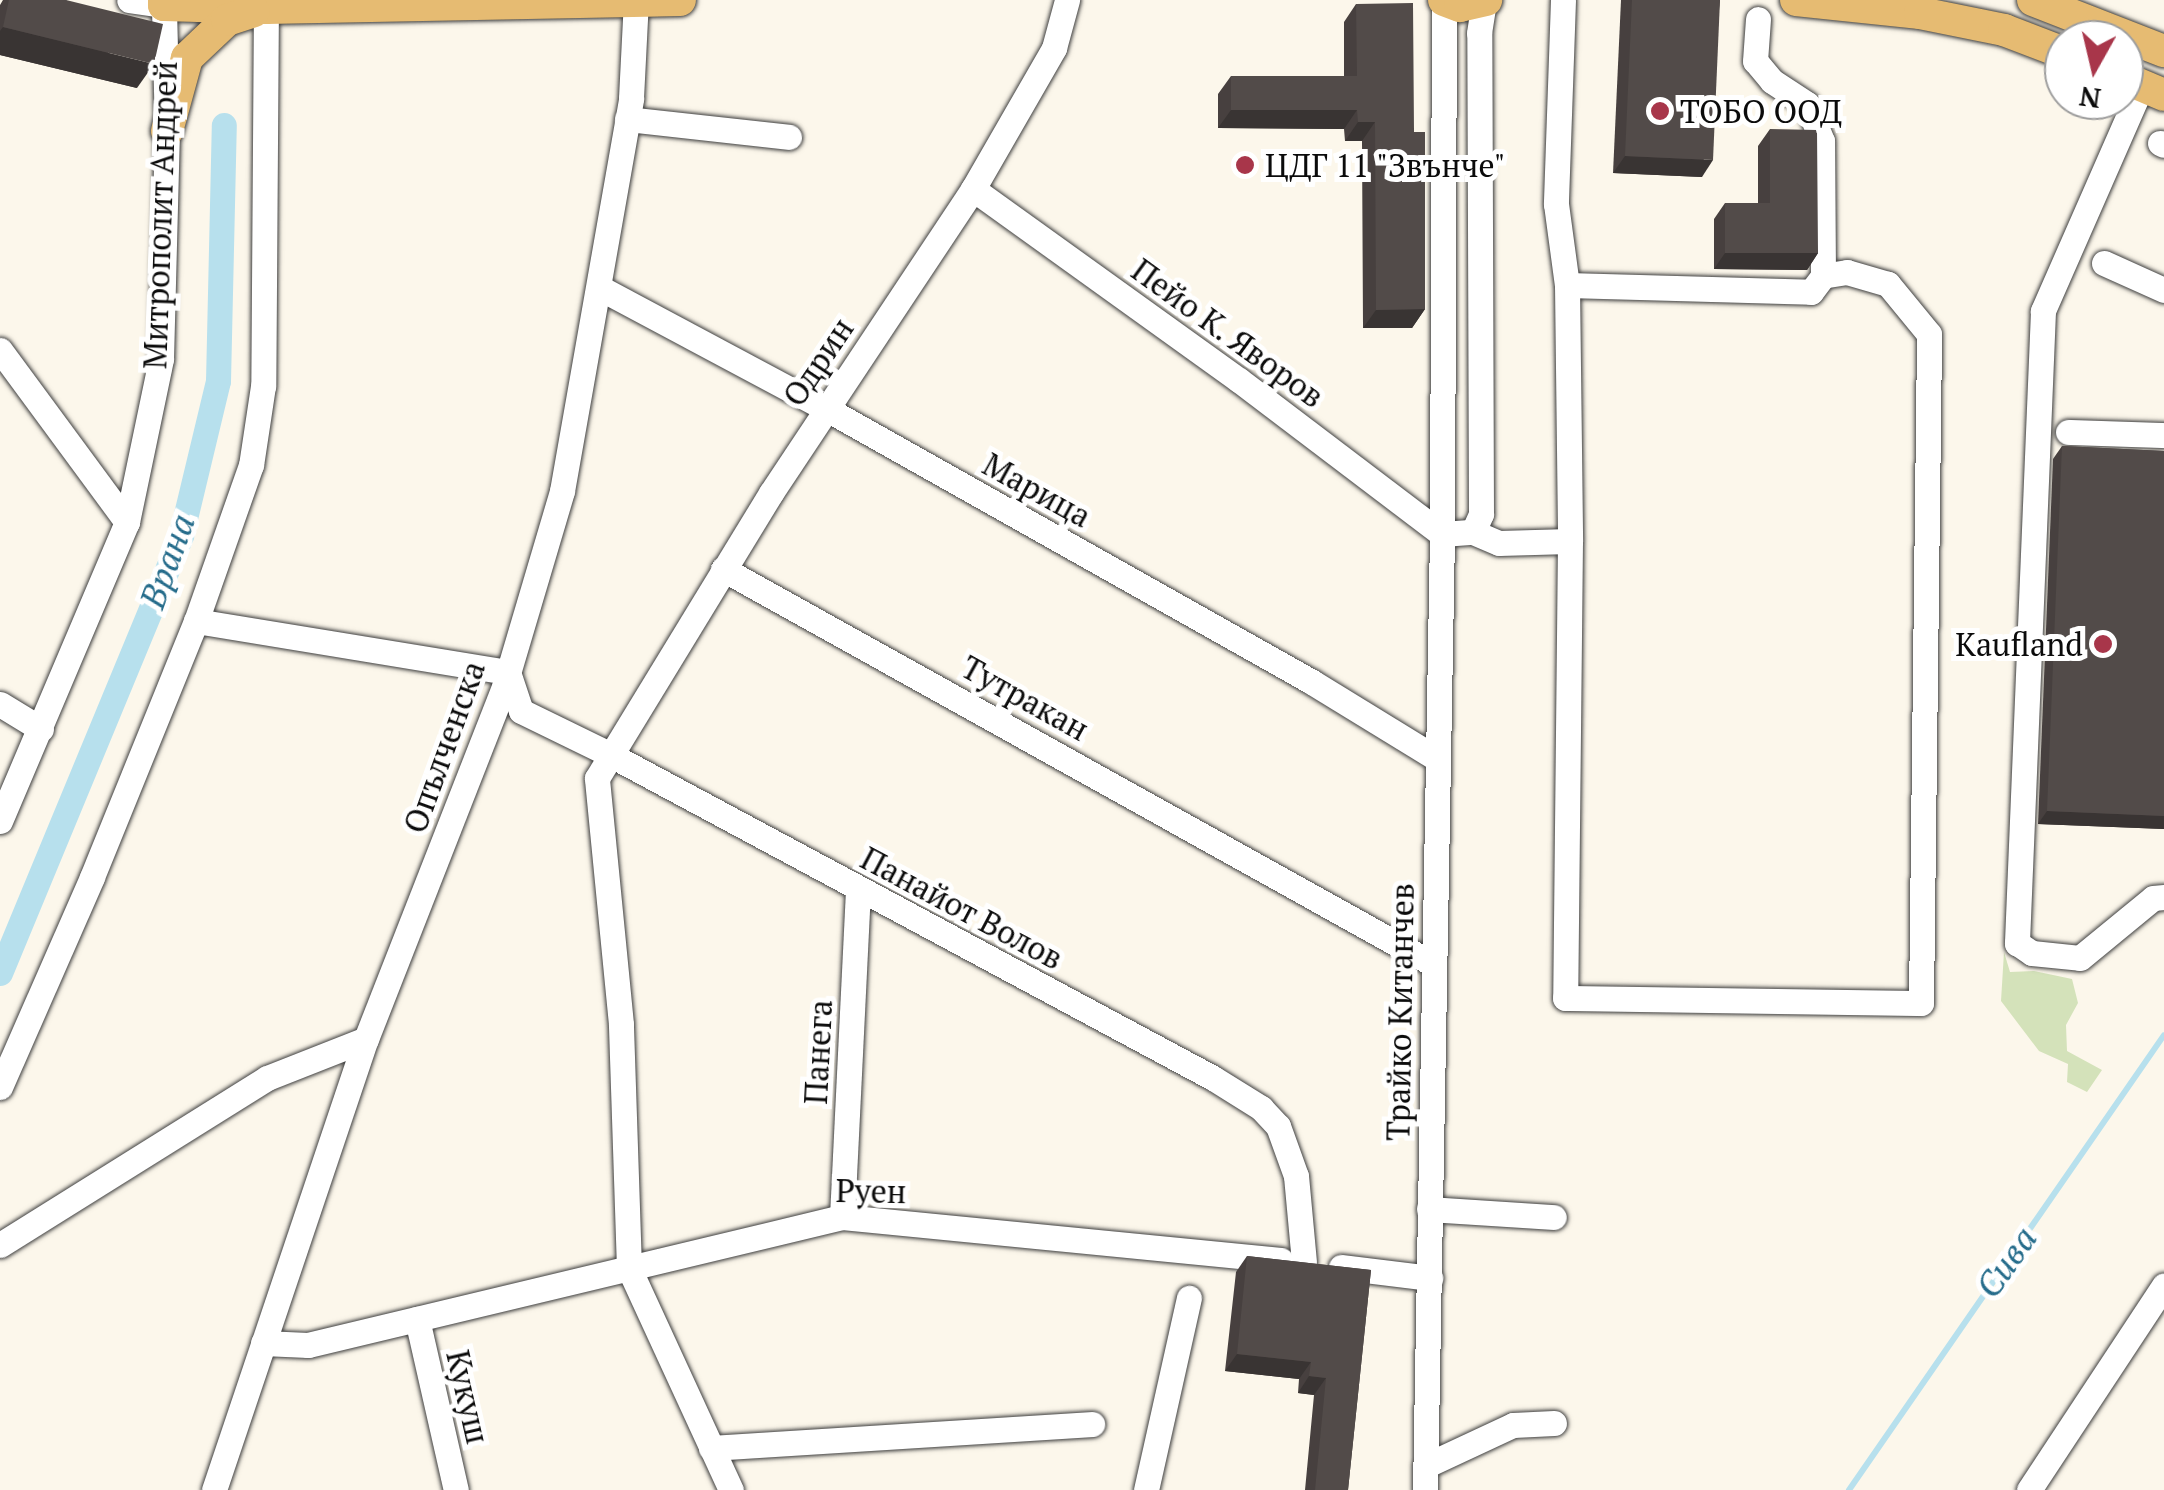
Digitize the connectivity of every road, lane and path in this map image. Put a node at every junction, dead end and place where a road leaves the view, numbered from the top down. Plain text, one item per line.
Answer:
1 (129, 0) edge
2 (680, 0) edge
3 (1067, 0) edge
4 (1444, 0) edge
5 (1485, 0) edge
6 (1563, 0) edge
7 (1796, 0) edge
8 (2033, 0) edge
9 (636, 1) edge
10 (164, 3) edge
11 (261, 3) edge
12 (378, 3) edge
13 (2086, 8) edge
14 (1758, 19) dead end
15 (2044, 46) edge
16 (2164, 50) edge
17 (627, 119) junction
18 (2128, 120) edge
19 (167, 131) junction
20 (789, 137) dead end
21 (974, 189) junction
22 (2104, 263) dead end
23 (1823, 276) junction
24 (1567, 285) junction
25 (600, 288) junction
26 (2164, 290) edge
27 (0, 350) edge
28 (825, 408) junction
29 (2068, 432) dead end
30 (2164, 434) edge
31 (127, 522) junction
32 (1472, 532) junction
33 (1442, 534) junction
34 (1570, 541) junction
35 (723, 569) junction
36 (196, 621) junction
37 (508, 672) junction
38 (0, 704) edge
39 (41, 729) junction
40 (609, 754) junction
41 (1436, 758) junction
42 (0, 821) edge
43 (858, 890) junction
44 (2164, 897) edge
45 (1433, 964) junction
46 (366, 1039) junction
47 (0, 1086) edge
48 (1429, 1208) junction
49 (842, 1217) junction
50 (1554, 1217) dead end
51 (0, 1245) edge
52 (1304, 1262) junction
53 (629, 1268) junction
54 (1430, 1278) junction
55 (2164, 1285) edge
56 (1189, 1298) dead end
57 (416, 1318) junction
58 (263, 1343) junction
59 (1554, 1423) dead end
60 (1092, 1424) dead end
61 (711, 1448) junction
62 (1425, 1478) edge
63 (214, 1490) edge
64 (456, 1490) edge
65 (731, 1490) edge
66 (1146, 1490) edge
67 (2029, 1490) edge

1 - 10 street
2 - 9 main road
3 - 21 street, Одрин
4 - 5 main road
4 - 33 street, Трайко Китанчев
5 - 32 street
6 - 24 street
7 - 15 main road
8 - 13 main road
9 - 12 main road
9 - 17 street, Опълченска
10 - 11 main road
10 - 19 street, Митрополит Андрей
11 - 12 main road
11 - 19 main road
11 - 36 street
13 - 16 main road
14 - 23 street
17 - 20 street
17 - 25 street, Опълченска
18 - 44 street
19 - 31 street, Митрополит Андрей
21 - 28 street, Одрин
21 - 33 street, Пейо К. Яворов
22 - 26 street
23 - 24 street
23 - 34 street
24 - 34 street
25 - 28 street, Марица
25 - 37 street, Опълченска
27 - 31 street
28 - 35 street, Одрин
28 - 41 street, Марица
29 - 30 street
31 - 39 street, Митрополит Андрей
32 - 33 street
32 - 34 street
33 - 41 street, Трайко Китанчев
35 - 40 street, Одрин
35 - 45 street, Тутракан
36 - 37 street
36 - 47 street
37 - 40 street, Панайот Волов
37 - 46 street, Опълченска
38 - 39 street
39 - 42 street, Митрополит Андрей
40 - 43 street, Панайот Волов
40 - 53 street
41 - 45 street, Трайко Китанчев
43 - 49 street, Панега
43 - 52 street, Панайот Волов
45 - 48 street, Трайко Китанчев
46 - 51 street
46 - 58 street, Опълченска
48 - 50 street
48 - 54 street, Трайко Китанчев
49 - 52 street, Руен
49 - 53 street, Руен
52 - 54 street, Руен
53 - 57 street, Руен
53 - 61 street
54 - 62 street, Трайко Китанчев
55 - 67 street
56 - 66 street
57 - 58 street, Руен
57 - 64 street, Кукуш
58 - 63 street, Опълченска
59 - 62 street
60 - 61 street
61 - 65 street

